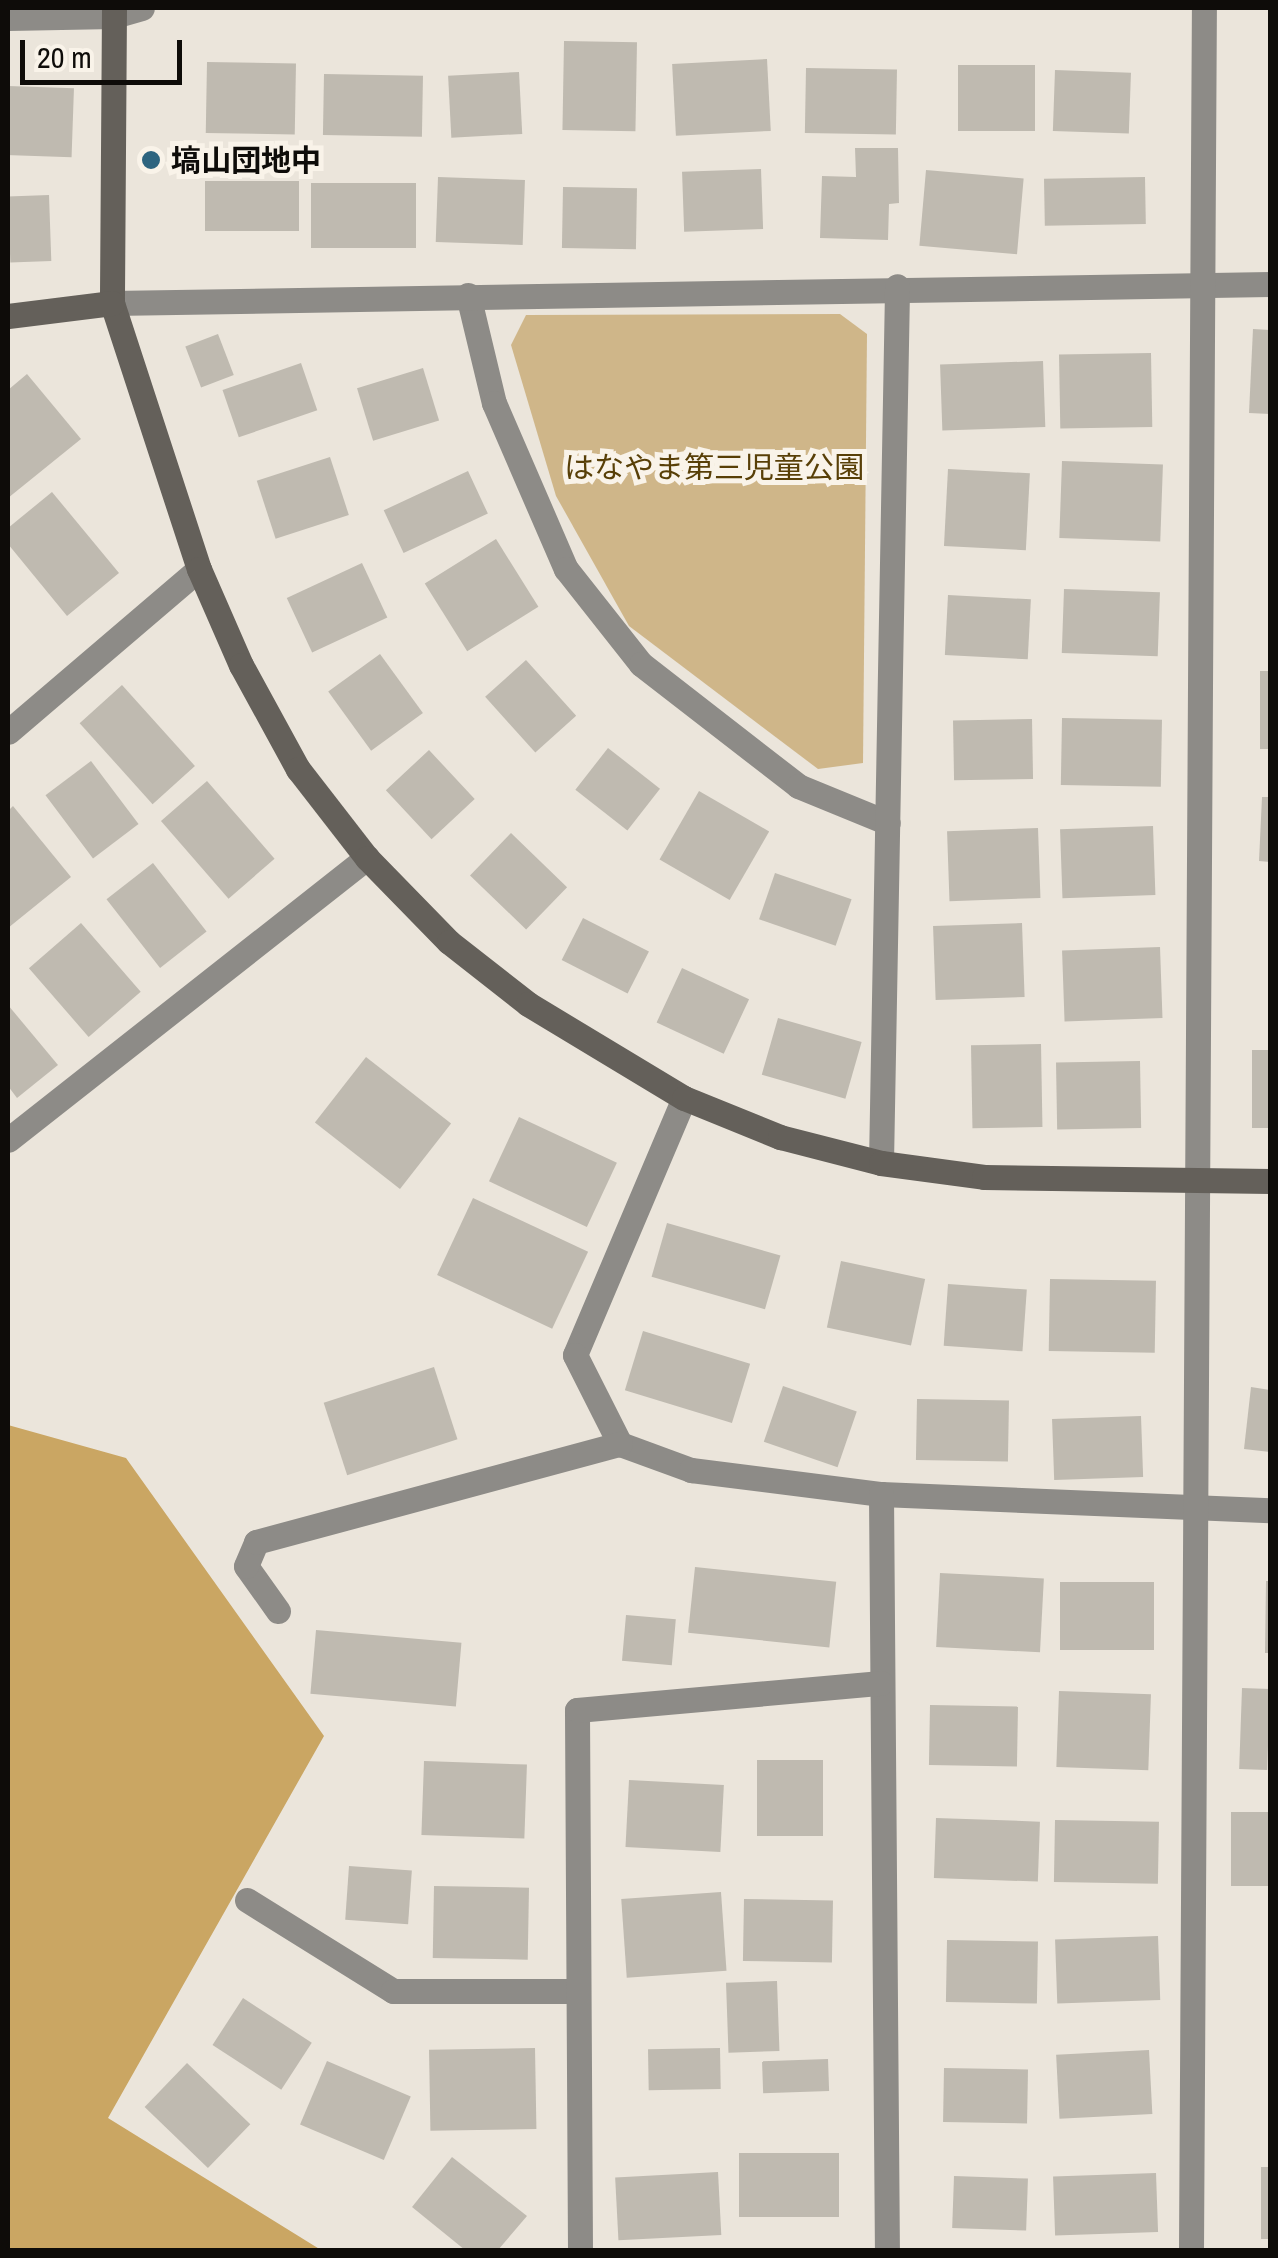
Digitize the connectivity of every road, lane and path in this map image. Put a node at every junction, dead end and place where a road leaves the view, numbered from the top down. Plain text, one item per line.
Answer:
1 (142, 8) edge
2 (1204, 8) edge
3 (114, 12) edge
4 (8, 18) edge
5 (1206, 284) junction
6 (1270, 284) edge
7 (896, 286) junction
8 (468, 295) junction
9 (112, 303) junction
10 (8, 316) edge
11 (200, 568) junction
12 (8, 732) edge
13 (888, 824) junction
14 (366, 858) junction
15 (684, 1098) junction
16 (8, 1140) edge
17 (881, 1163) junction
18 (1201, 1181) junction
19 (1270, 1182) edge
20 (620, 1444) junction
21 (881, 1494) junction
22 (1196, 1509) junction
23 (1270, 1510) edge
24 (278, 1611) dead end
25 (881, 1684) junction
26 (247, 1900) dead end
27 (578, 1991) junction
28 (580, 2250) edge
29 (888, 2250) edge
30 (1191, 2250) edge

1 - 3 street
2 - 5 street
3 - 4 street
3 - 9 street
5 - 6 street
5 - 7 street
5 - 18 street
7 - 8 street
7 - 13 street
8 - 9 street
8 - 13 street
9 - 10 street
9 - 11 street
11 - 12 street
11 - 14 street
13 - 17 street
14 - 15 street
14 - 16 street
15 - 17 street
15 - 20 street
17 - 18 street
18 - 19 street
18 - 22 street
20 - 21 street
20 - 24 street
21 - 22 street
21 - 25 street
22 - 23 street
22 - 30 street
25 - 27 street
25 - 29 street
26 - 27 street
27 - 28 street

